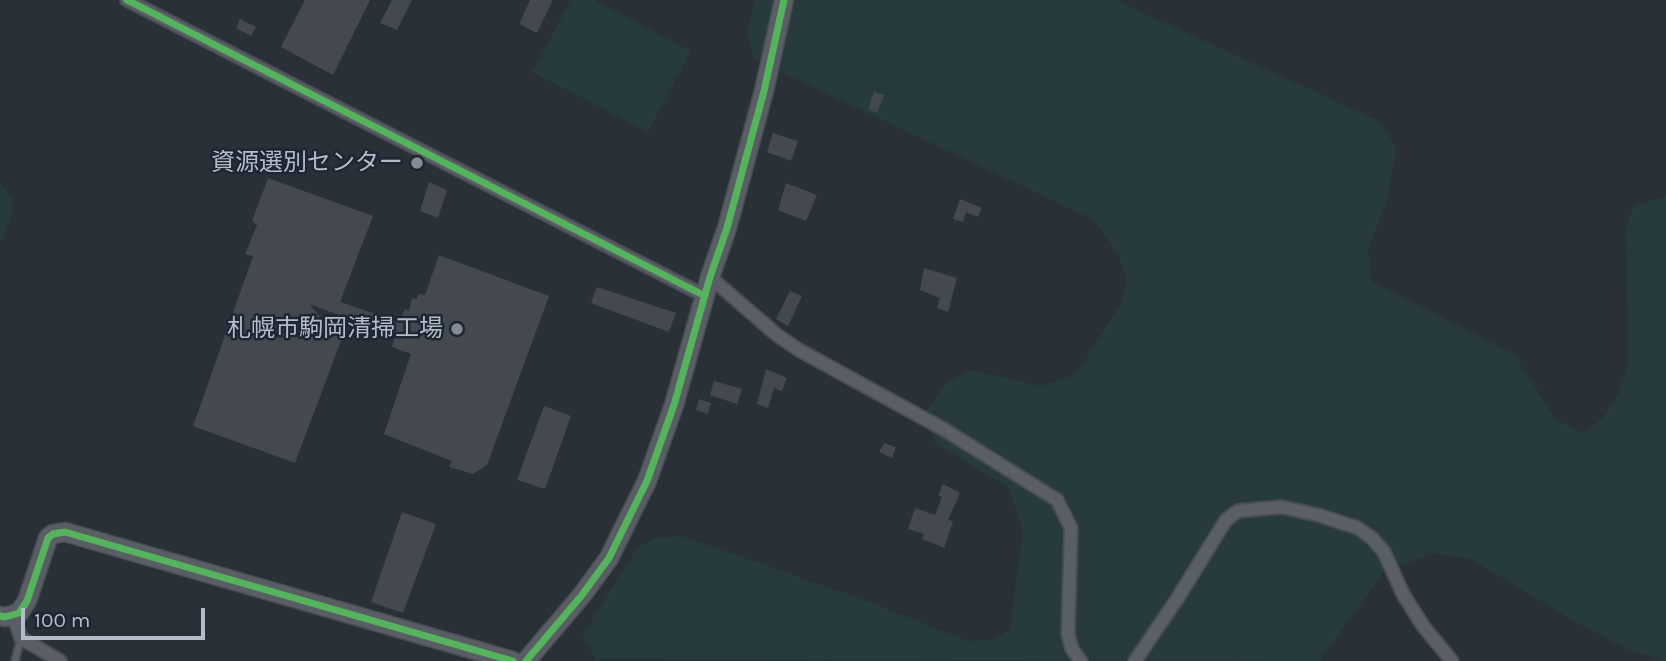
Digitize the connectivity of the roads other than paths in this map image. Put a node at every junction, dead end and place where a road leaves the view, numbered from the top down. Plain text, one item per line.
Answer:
1 (127, 0) edge
2 (784, 0) edge
3 (710, 277) junction
4 (705, 296) junction
5 (7, 615) edge
6 (22, 638) junction
7 (15, 661) edge
8 (60, 661) edge
9 (513, 661) edge
10 (526, 661) edge
11 (1081, 661) edge
12 (1135, 661) edge
13 (1452, 661) edge

1 - 4 street
2 - 3 street
3 - 4 street
3 - 11 street
4 - 10 street
5 - 6 street
5 - 9 street
6 - 7 lane
6 - 8 street
12 - 13 street

